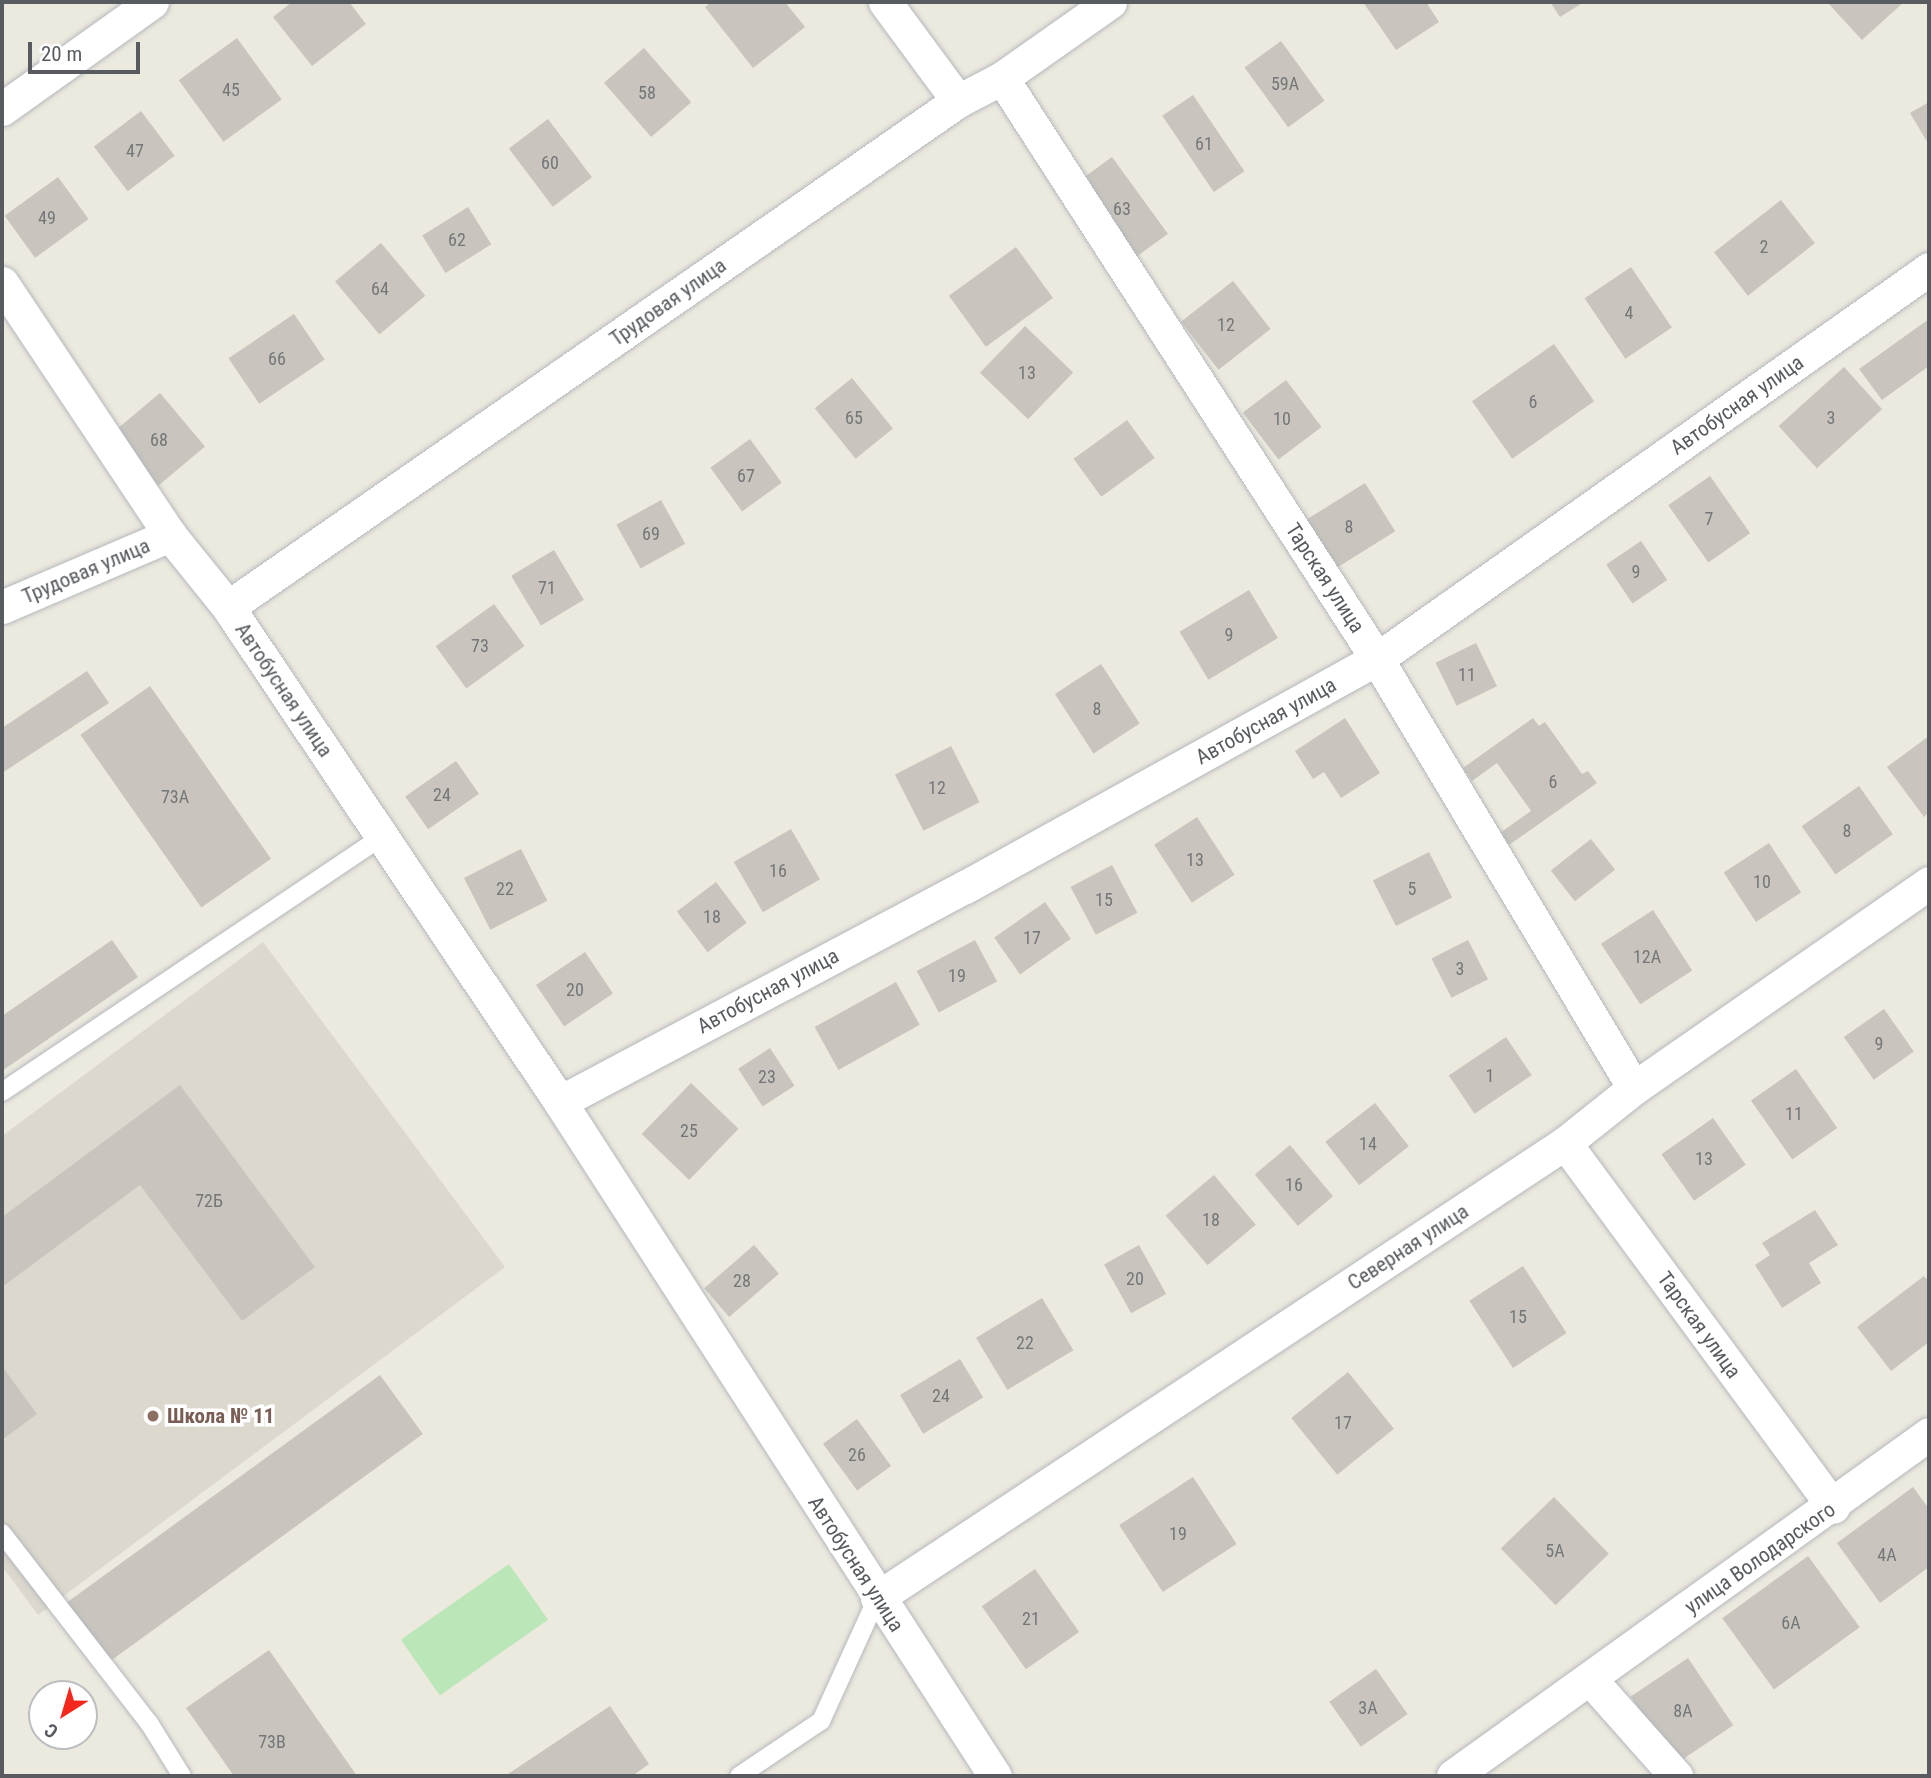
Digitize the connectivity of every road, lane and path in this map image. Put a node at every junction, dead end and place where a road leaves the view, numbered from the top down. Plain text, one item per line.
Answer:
1 (152, 2) edge
2 (885, 2) edge
3 (1110, 2) edge
4 (1002, 78) junction
5 (958, 101) junction
6 (2, 109) edge
7 (1929, 270) edge
8 (2, 283) edge
9 (170, 535) junction
10 (2, 607) edge
11 (228, 607) junction
12 (1377, 659) junction
13 (383, 836) junction
14 (1929, 883) edge
15 (1634, 1088) junction
16 (2, 1092) edge
17 (560, 1102) junction
18 (1565, 1143) junction
19 (1929, 1434) edge
20 (1833, 1507) junction
21 (2, 1533) edge
22 (877, 1598) junction
23 (1590, 1679) junction
24 (182, 1776) edge
25 (739, 1776) edge
26 (995, 1776) edge
27 (1453, 1776) edge
28 (1676, 1776) edge

1 - 6 street
2 - 5 street
3 - 4 street, Трудовая улица
4 - 5 street, Трудовая улица
4 - 12 street, Тарская улица
5 - 11 street, Трудовая улица
7 - 12 street, Автобусная улица
8 - 9 street, Автобусная улица
9 - 10 street, Трудовая улица
9 - 11 street, Автобусная улица
11 - 13 street, Автобусная улица
12 - 15 street, Тарская улица
12 - 17 street, Автобусная улица
13 - 16 lane
13 - 17 street, Автобусная улица
14 - 15 street, Северная улица
15 - 18 street, Северная улица
17 - 22 street, Автобусная улица
18 - 20 street, Тарская улица
18 - 22 street, Северная улица
19 - 20 street, улица Володарского
20 - 23 street, улица Володарского
21 - 24 lane
22 - 25 lane
22 - 26 street, Автобусная улица
23 - 27 street, улица Володарского
23 - 28 street

